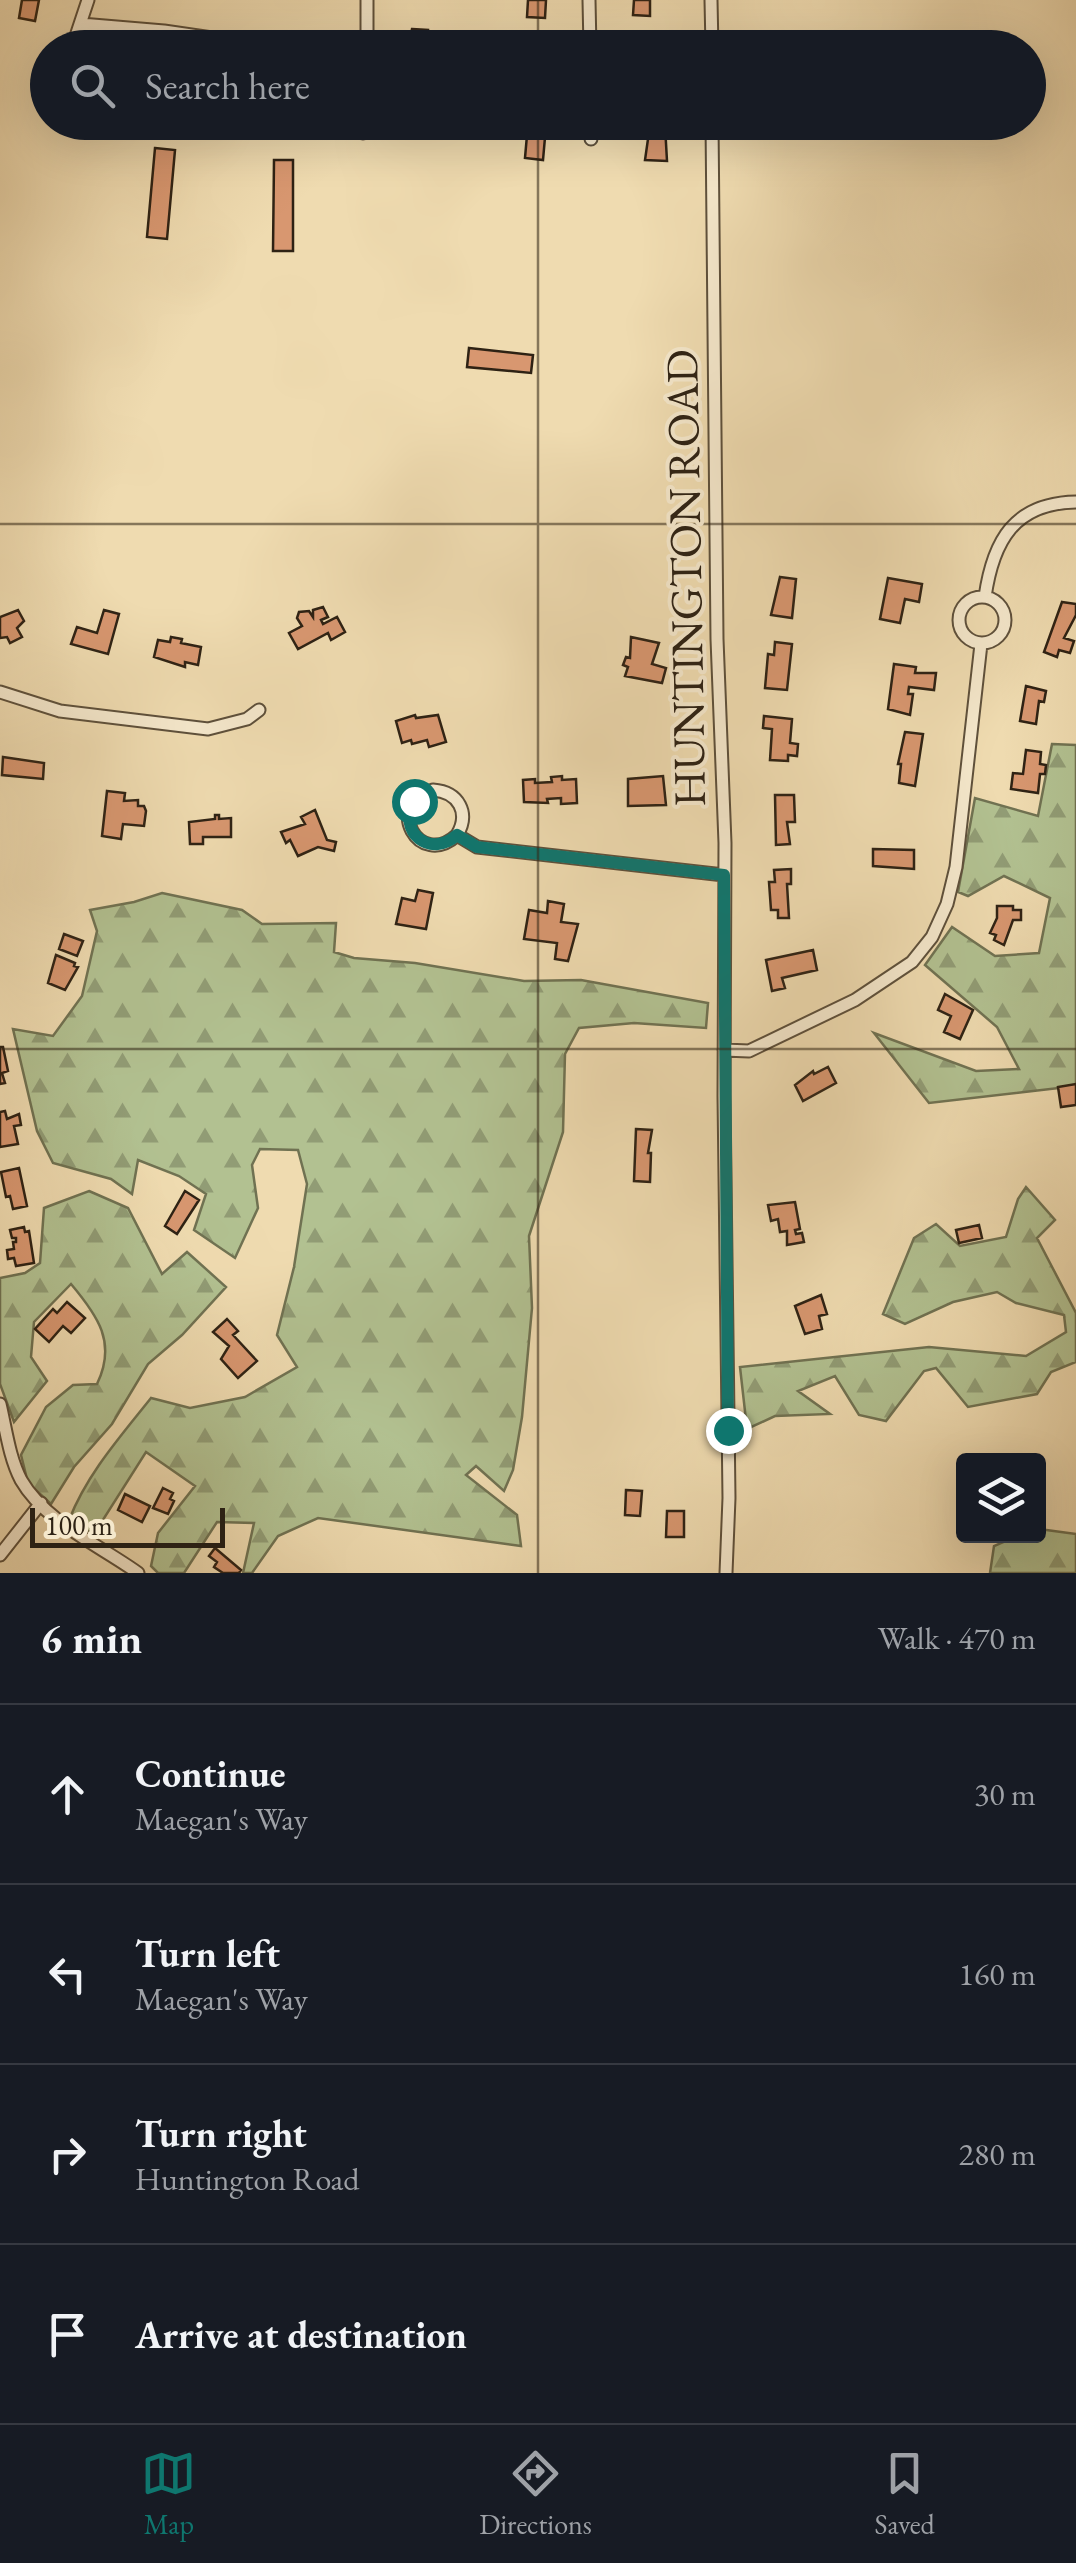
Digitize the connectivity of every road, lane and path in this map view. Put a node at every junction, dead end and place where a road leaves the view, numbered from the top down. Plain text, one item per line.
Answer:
1 (88, 0) edge
2 (367, 0) edge
3 (589, 0) edge
4 (711, 0) edge
5 (81, 24) junction
6 (79, 30) edge
7 (152, 30) edge
8 (367, 30) edge
9 (590, 30) edge
10 (712, 30) edge
11 (712, 140) edge
12 (1076, 502) edge
13 (985, 597) junction
14 (981, 644) junction
15 (0, 692) edge
16 (259, 710) dead end
17 (457, 835) junction
18 (724, 875) junction
19 (724, 1050) junction
20 (0, 1404) edge
21 (41, 1503) junction
22 (0, 1555) edge
23 (138, 1573) edge
24 (726, 1573) edge

1 - 5 street
2 - 8 street
3 - 9 street
4 - 10 street
5 - 6 street
5 - 7 street
11 - 18 street, HUNTINGTON ROAD
12 - 13 street
13 - 14 street
13 - 14 street
14 - 19 street
15 - 16 street
17 - 17 street
17 - 18 street
18 - 19 street, HUNTINGTON ROAD
19 - 24 street, HUNTINGTON ROAD
20 - 21 street
21 - 22 street
21 - 23 street

